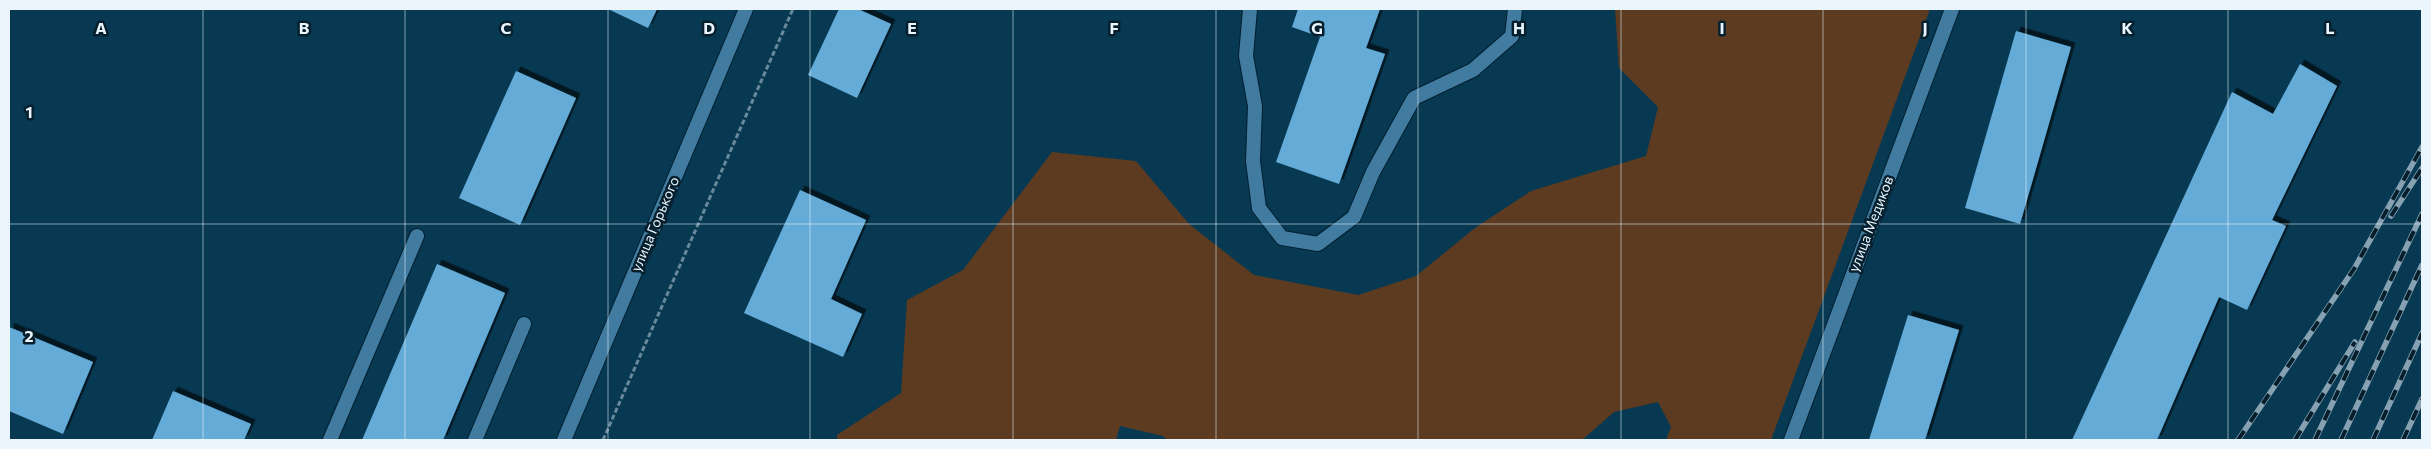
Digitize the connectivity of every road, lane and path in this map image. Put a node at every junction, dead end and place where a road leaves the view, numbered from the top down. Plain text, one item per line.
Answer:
1 (746, 9) edge
2 (793, 9) edge
3 (1250, 9) edge
4 (1514, 9) edge
5 (1952, 9) edge
6 (417, 236) dead end
7 (524, 324) dead end
8 (330, 440) edge
9 (475, 440) edge
10 (564, 440) edge
11 (603, 440) edge
12 (1791, 440) edge

1 - 10 street, улица Горького
2 - 11 path
3 - 4 street
5 - 12 street, улица Медиков
6 - 8 street
7 - 9 street

